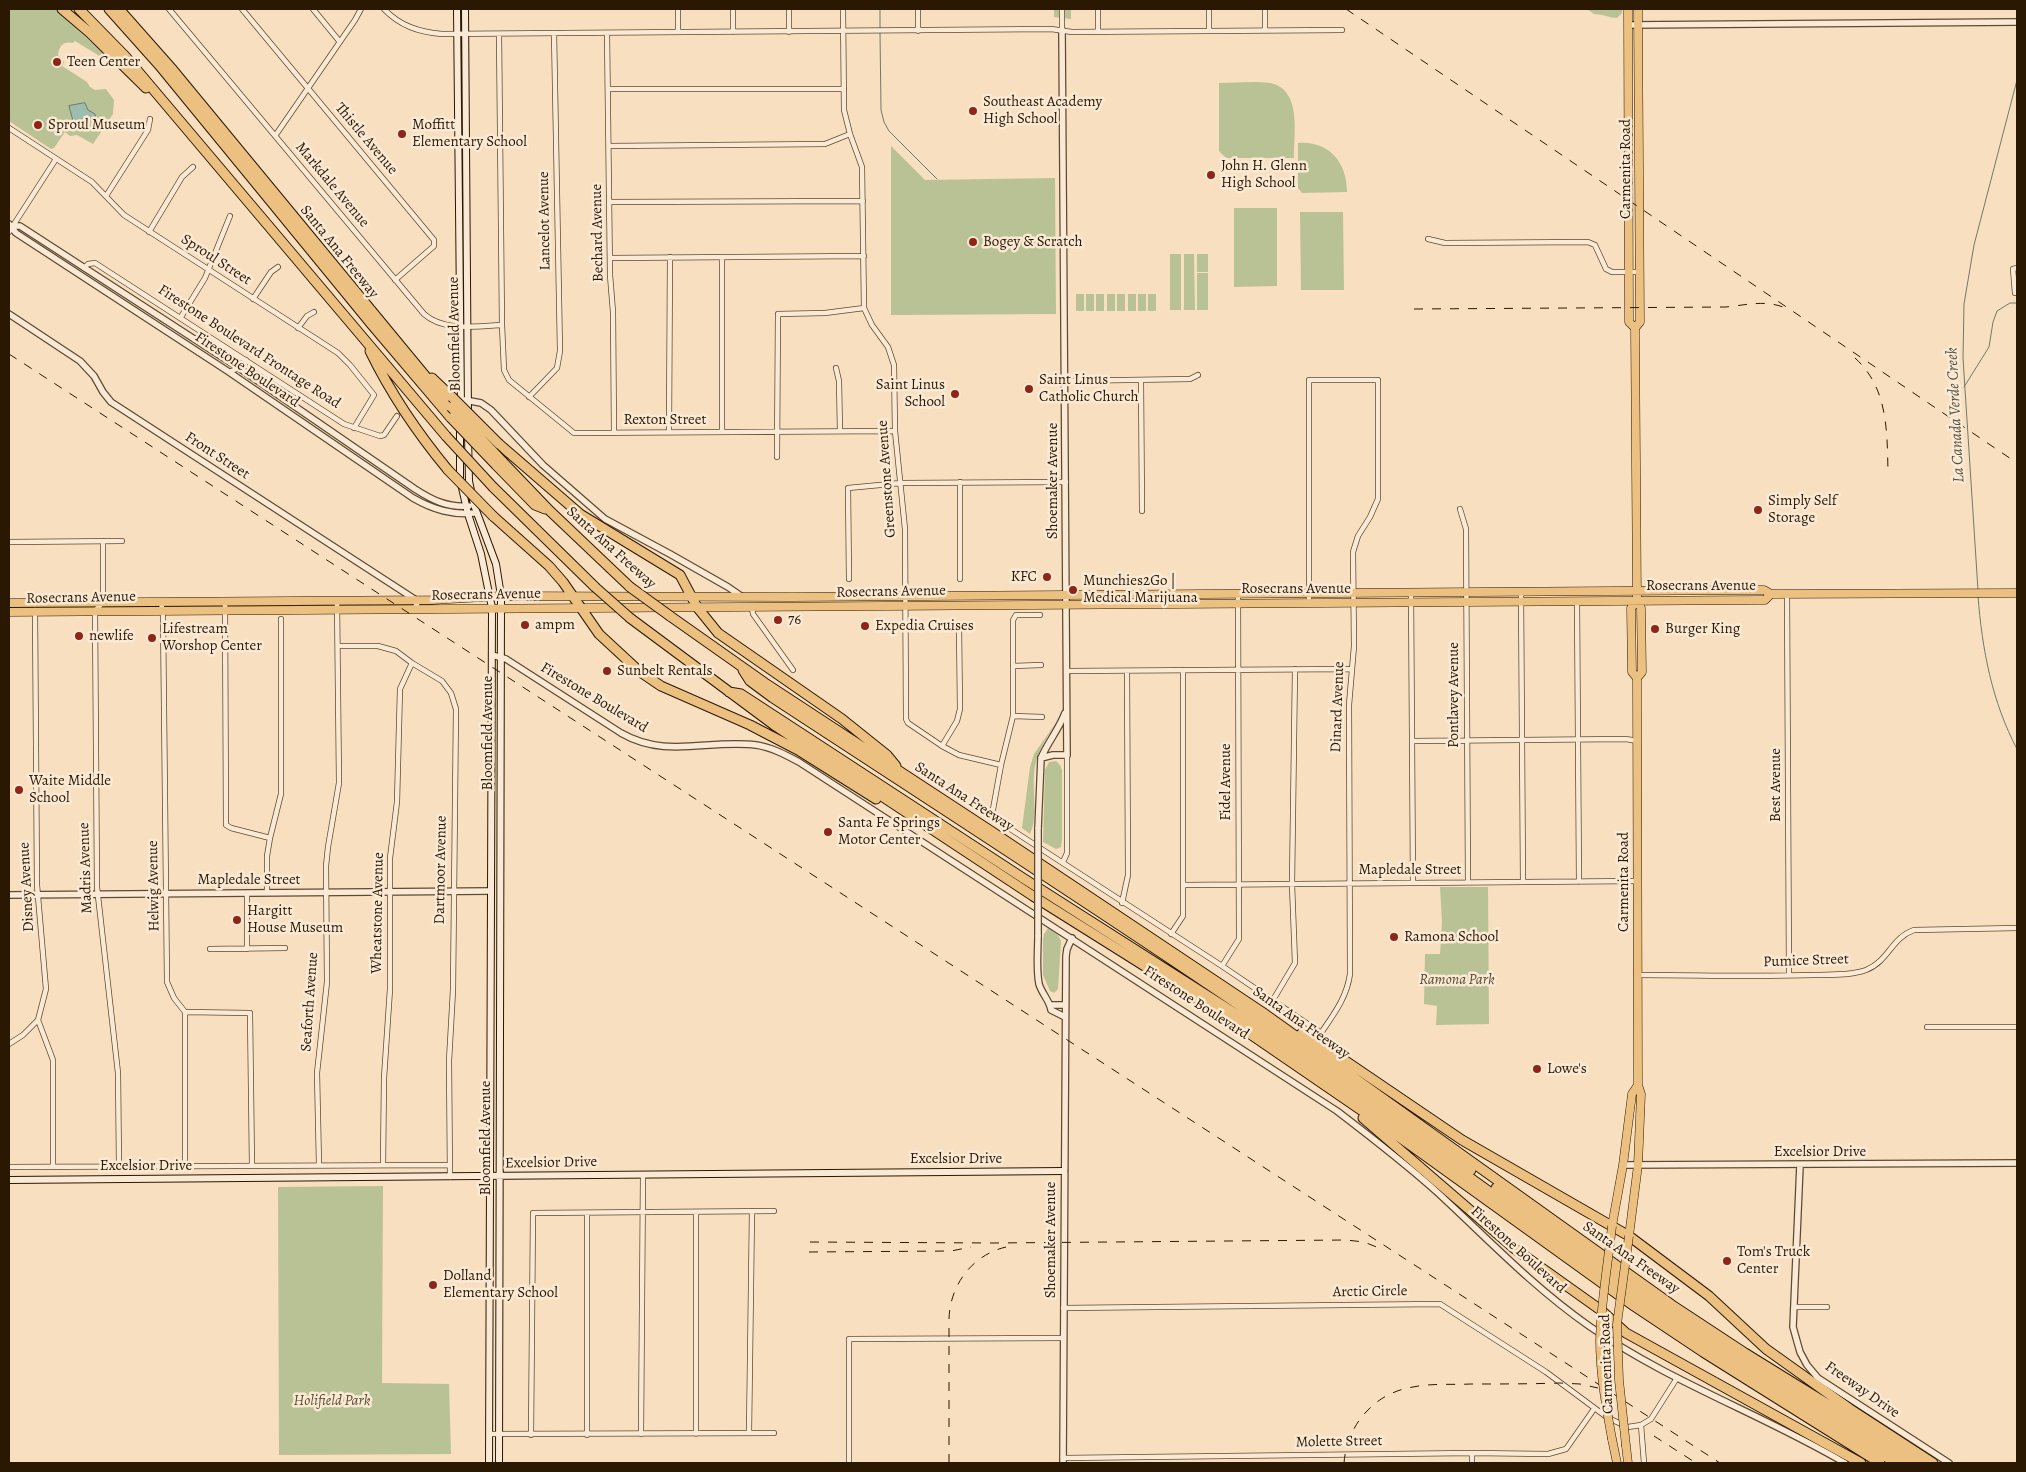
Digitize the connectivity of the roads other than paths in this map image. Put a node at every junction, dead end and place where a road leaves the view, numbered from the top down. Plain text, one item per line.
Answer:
1 (62, 9) edge
2 (79, 9) edge
3 (109, 9) edge
4 (119, 9) edge
5 (169, 9) edge
6 (242, 9) edge
7 (313, 9) edge
8 (361, 9) edge
9 (384, 9) edge
10 (457, 9) edge
11 (466, 9) edge
12 (678, 9) edge
13 (733, 9) edge
14 (789, 9) edge
15 (843, 9) edge
16 (918, 9) edge
17 (1062, 9) edge
18 (1098, 9) edge
19 (1209, 9) edge
20 (1265, 9) edge
21 (1628, 9) edge
22 (1638, 9) edge
23 (2017, 22) edge
24 (1628, 24) junction
25 (1638, 24) junction
26 (918, 30) junction
27 (1062, 30) junction
28 (1265, 30) junction
29 (1342, 30) dead end
30 (843, 31) junction
31 (1210, 31) junction
32 (678, 32) junction
33 (733, 32) junction
34 (789, 32) junction
35 (1098, 32) junction
36 (554, 33) junction
37 (607, 33) junction
38 (457, 34) junction
39 (466, 34) junction
40 (499, 34) junction
41 (340, 42) junction
42 (457, 88) junction
43 (466, 88) junction
44 (308, 89) junction
45 (608, 89) junction
46 (844, 89) junction
47 (150, 119) dead end
48 (186, 127) junction
49 (9, 128) edge
50 (850, 134) junction
51 (275, 136) junction
52 (609, 146) junction
53 (56, 159) junction
54 (194, 167) dead end
55 (106, 196) junction
56 (863, 201) junction
57 (609, 202) junction
58 (230, 216) dead end
59 (10, 227) edge
60 (148, 232) junction
61 (1428, 239) dead end
62 (864, 256) junction
63 (670, 257) junction
64 (722, 257) junction
65 (610, 258) junction
66 (278, 267) dead end
67 (84, 268) junction
68 (2017, 268) edge
69 (208, 270) junction
70 (1629, 272) junction
71 (1640, 272) junction
72 (395, 280) junction
73 (2015, 293) dead end
74 (253, 299) junction
75 (864, 308) junction
76 (314, 312) dead end
77 (9, 314) edge
78 (181, 317) junction
79 (502, 325) junction
80 (459, 326) junction
81 (468, 326) junction
82 (298, 328) junction
83 (1634, 328) junction
84 (364, 340) junction
85 (400, 347) junction
86 (246, 360) junction
87 (239, 368) junction
88 (836, 368) dead end
89 (229, 372) junction
90 (1198, 375) dead end
91 (1065, 381) junction
92 (1141, 381) junction
93 (529, 397) junction
94 (456, 398) junction
95 (469, 400) junction
96 (397, 416) dead end
97 (354, 428) junction
98 (840, 431) junction
99 (895, 431) junction
100 (614, 432) junction
101 (669, 432) junction
102 (722, 432) junction
103 (777, 432) junction
104 (777, 457) dead end
105 (499, 463) junction
106 (960, 482) junction
107 (1066, 482) junction
108 (901, 484) junction
109 (474, 505) junction
110 (466, 506) junction
111 (1460, 509) dead end
112 (1142, 511) dead end
113 (476, 513) junction
114 (468, 514) junction
115 (103, 541) junction
116 (122, 541) dead end
117 (9, 542) edge
118 (850, 579) dead end
119 (960, 579) dead end
120 (1749, 590) junction
121 (1637, 591) junction
122 (1466, 592) junction
123 (1521, 592) junction
124 (1309, 593) junction
125 (1353, 593) junction
126 (1411, 593) junction
127 (2017, 593) edge
128 (1139, 594) junction
129 (1238, 594) junction
130 (1771, 594) junction
131 (1787, 594) junction
132 (1066, 595) junction
133 (501, 596) junction
134 (690, 596) junction
135 (741, 596) junction
136 (808, 596) junction
137 (833, 596) junction
138 (855, 596) junction
139 (906, 596) junction
140 (490, 597) junction
141 (572, 597) junction
142 (416, 600) junction
143 (1637, 600) junction
144 (1749, 600) junction
145 (161, 601) junction
146 (225, 601) junction
147 (337, 601) junction
148 (1521, 601) junction
149 (1577, 601) junction
150 (103, 602) junction
151 (1353, 602) junction
152 (1411, 602) junction
153 (1466, 602) junction
154 (9, 603) edge
155 (36, 603) junction
156 (1238, 603) junction
157 (1309, 603) junction
158 (1066, 604) junction
159 (1138, 604) junction
160 (906, 605) junction
161 (809, 606) junction
162 (834, 606) junction
163 (855, 606) junction
164 (697, 607) junction
165 (752, 607) junction
166 (492, 608) junction
167 (501, 608) junction
168 (581, 608) junction
169 (417, 609) junction
170 (226, 610) junction
171 (337, 610) junction
172 (95, 611) junction
173 (163, 611) junction
174 (9, 612) edge
175 (35, 612) junction
176 (1040, 615) dead end
177 (281, 619) dead end
178 (959, 627) dead end
179 (338, 646) junction
180 (492, 655) junction
181 (501, 657) junction
182 (412, 663) junction
183 (1041, 665) dead end
184 (740, 666) junction
185 (1013, 666) junction
186 (1295, 669) junction
187 (1351, 669) junction
188 (793, 670) dead end
189 (1183, 670) junction
190 (1238, 670) junction
191 (1067, 671) junction
192 (1127, 671) junction
193 (729, 692) junction
194 (1067, 708) junction
195 (1013, 716) junction
196 (1042, 717) dead end
197 (1522, 740) junction
198 (1578, 740) junction
199 (1412, 741) junction
200 (1467, 741) junction
201 (1637, 741) junction
202 (942, 746) junction
203 (1067, 754) junction
204 (1041, 758) junction
205 (1001, 765) junction
206 (901, 772) junction
207 (925, 824) junction
208 (270, 838) junction
209 (1063, 862) junction
210 (1638, 881) junction
211 (1468, 882) junction
212 (1523, 882) junction
213 (1578, 882) junction
214 (1349, 883) junction
215 (1412, 883) junction
216 (1239, 884) junction
217 (1292, 884) junction
218 (500, 885) junction
219 (1183, 885) junction
220 (453, 891) junction
221 (490, 891) junction
222 (326, 892) junction
223 (390, 892) junction
224 (247, 893) junction
225 (267, 893) junction
226 (37, 894) junction
227 (98, 894) junction
228 (167, 894) junction
229 (9, 895) edge
230 (499, 900) junction
231 (1122, 903) junction
232 (491, 916) junction
233 (500, 922) junction
234 (491, 928) junction
235 (2017, 928) edge
236 (1171, 934) junction
237 (1072, 938) junction
238 (285, 948) dead end
239 (210, 949) dead end
240 (247, 949) junction
241 (1222, 966) junction
242 (1638, 975) junction
243 (1789, 975) junction
244 (1273, 1000) junction
245 (1050, 1005) junction
246 (1065, 1005) junction
247 (185, 1012) junction
248 (1262, 1012) junction
249 (1065, 1017) junction
250 (38, 1020) junction
251 (1927, 1027) dead end
252 (2017, 1027) edge
253 (9, 1044) edge
254 (1292, 1062) junction
255 (1638, 1085) junction
256 (2017, 1163) edge
257 (319, 1165) junction
258 (383, 1165) junction
259 (450, 1165) junction
260 (1623, 1165) junction
261 (1638, 1165) junction
262 (1800, 1165) junction
263 (53, 1166) junction
264 (119, 1166) junction
265 (185, 1166) junction
266 (252, 1166) junction
267 (9, 1167) edge
268 (1064, 1171) junction
269 (643, 1175) junction
270 (498, 1176) junction
271 (450, 1177) junction
272 (490, 1177) junction
273 (9, 1180) edge
274 (752, 1211) junction
275 (774, 1211) dead end
276 (643, 1212) junction
277 (696, 1212) junction
278 (587, 1214) junction
279 (1612, 1226) junction
280 (1629, 1236) junction
281 (1794, 1307) junction
282 (1827, 1307) dead end
283 (1063, 1308) junction
284 (1602, 1311) junction
285 (1617, 1324) junction
286 (1063, 1338) junction
287 (1677, 1378) junction
288 (1594, 1409) junction
289 (1641, 1425) junction
290 (749, 1433) junction
291 (774, 1433) dead end
292 (489, 1434) junction
293 (499, 1434) junction
294 (641, 1434) junction
295 (696, 1434) junction
296 (531, 1435) junction
297 (587, 1435) junction
298 (1472, 1453) junction
299 (1063, 1461) edge
300 (489, 1463) edge
301 (499, 1463) edge
302 (849, 1463) edge
303 (1472, 1463) edge
304 (1617, 1463) edge
305 (1628, 1463) edge
306 (1644, 1463) edge
307 (1845, 1463) edge
308 (1861, 1463) edge
309 (1880, 1463) edge
310 (1896, 1463) edge
311 (1909, 1463) edge
312 (1923, 1463) edge
313 (1933, 1463) edge
314 (1949, 1463) edge

1 - 48 highway
2 - 48 highway
3 - 105 highway, bridge
4 - 85 highway, Santa Ana Freeway
5 - 51 street, Markdale Avenue
6 - 44 street, Thistle Avenue
7 - 41 street
8 - 41 street
9 - 38 street
10 - 38 main road, Bloomfield Avenue
11 - 39 main road, Bloomfield Avenue
12 - 32 street
13 - 33 street
14 - 34 street
15 - 30 street, Greenstone Avenue
16 - 26 street
17 - 27 street, Shoemaker Avenue
18 - 35 street
19 - 31 street
20 - 28 street
21 - 24 main road, Carmenita Road
22 - 25 main road, Carmenita Road
23 - 25 street
24 - 25 street
24 - 70 main road, Carmenita Road
25 - 71 main road, Carmenita Road
26 - 27 street
26 - 30 street
27 - 35 street
27 - 91 street, Shoemaker Avenue
28 - 29 street
28 - 31 street
30 - 34 street
30 - 46 street, Greenstone Avenue
31 - 35 street
32 - 33 street
32 - 37 street
33 - 34 street
36 - 37 street
36 - 40 street
36 - 93 street, Lancelot Avenue
37 - 45 street, Bechard Avenue
38 - 39 street
38 - 42 main road, Bloomfield Avenue
39 - 40 street
39 - 43 main road, Bloomfield Avenue
40 - 79 street, Rexton Street
41 - 44 street
42 - 43 main road
42 - 80 main road, Bloomfield Avenue
43 - 81 main road, Bloomfield Avenue
44 - 51 street
44 - 72 street, Thistle Avenue
45 - 46 street
45 - 52 street, Bechard Avenue
46 - 50 street, Greenstone Avenue
47 - 55 street
48 - 84 highway
49 - 53 street, Sproul Street
50 - 52 street
50 - 56 street, Greenstone Avenue
51 - 72 street, Markdale Avenue
52 - 57 street, Bechard Avenue
53 - 55 street, Sproul Street
53 - 59 street
54 - 60 street
55 - 60 street, Sproul Street
56 - 57 street
56 - 62 street, Greenstone Avenue
57 - 65 street, Bechard Avenue
58 - 69 street
59 - 67 street, Firestone Boulevard
59 - 89 street, Firestone Boulevard
60 - 69 street, Sproul Street
61 - 70 street
62 - 64 street
62 - 75 street, Greenstone Avenue
63 - 64 street
63 - 65 street
63 - 101 street
64 - 102 street
65 - 100 street, Bechard Avenue
66 - 74 street
67 - 78 street, Firestone Boulevard Frontage Road
67 - 87 street, Firestone Boulevard
68 - 73 street
69 - 74 street, Sproul Street
69 - 78 street
70 - 71 street
70 - 83 main road, Carmenita Road
71 - 83 main road, Carmenita Road
72 - 80 street, Markdale Avenue
74 - 82 street, Sproul Street
75 - 99 street, Greenstone Avenue
75 - 103 street
76 - 82 street
77 - 142 street, Front Street
78 - 86 street, Firestone Boulevard Frontage Road
79 - 81 street, Markdale Avenue
79 - 93 street, Rexton Street
80 - 81 street, Markdale Avenue
80 - 94 main road, Bloomfield Avenue
81 - 95 main road, Bloomfield Avenue
82 - 97 street, Sproul Street
83 - 121 main road, Carmenita Road
84 - 141 highway, bridge
84 - 193 highway, bridge
85 - 94 highway
85 - 105 highway, Santa Ana Freeway, bridge
86 - 87 street
86 - 97 street, Firestone Boulevard Frontage Road
87 - 89 street
87 - 110 street, Firestone Boulevard
88 - 98 street
89 - 114 street, Firestone Boulevard
90 - 92 street
91 - 92 street
91 - 107 street, Shoemaker Avenue
92 - 112 street
93 - 100 street, Rexton Street
94 - 95 street
94 - 110 main road, Bloomfield Avenue
94 - 134 highway, bridge
95 - 109 main road, Bloomfield Avenue
95 - 135 street
96 - 97 street, Firestone Boulevard Frontage Road
98 - 99 street, Rexton Street
98 - 103 street, Rexton Street
99 - 108 street, Greenstone Avenue
100 - 101 street, Rexton Street
101 - 102 street, Rexton Street
102 - 103 street, Rexton Street
103 - 104 street
105 - 184 highway, Santa Ana Freeway, bridge
106 - 107 street
106 - 108 street
106 - 119 street
107 - 132 street, Shoemaker Avenue
108 - 118 street
108 - 139 street, Greenstone Avenue
109 - 110 street, Firestone Boulevard
109 - 113 main road, Bloomfield Avenue
110 - 114 main road, Bloomfield Avenue
111 - 122 street, Pontlavey Avenue
113 - 114 street, Firestone Boulevard
113 - 133 main road, Bloomfield Avenue
114 - 140 main road, Bloomfield Avenue
115 - 116 street
115 - 117 street
115 - 150 street
120 - 121 main road, Rosecrans Avenue
120 - 130 main road, Rosecrans Avenue
120 - 144 main road
121 - 123 main road, Rosecrans Avenue
121 - 143 main road, Carmenita Road
122 - 123 main road, Rosecrans Avenue
122 - 126 main road, Rosecrans Avenue
122 - 153 street, Pontlavey Avenue
123 - 148 street
124 - 125 main road, Rosecrans Avenue
124 - 125 street, Dinard Avenue
124 - 129 main road, Rosecrans Avenue
124 - 157 street
125 - 126 main road, Rosecrans Avenue
125 - 151 street, Dinard Avenue
126 - 152 street
127 - 131 main road, Rosecrans Avenue
128 - 129 main road, Rosecrans Avenue
128 - 132 main road, Rosecrans Avenue
128 - 159 main road
129 - 156 street, Fidel Avenue
130 - 131 main road, Rosecrans Avenue
130 - 144 main road, Rosecrans Avenue
131 - 243 street, Best Avenue
132 - 139 main road, Rosecrans Avenue
132 - 158 street, Shoemaker Avenue
133 - 140 main road, Rosecrans Avenue
133 - 141 main road, Rosecrans Avenue
133 - 167 main road, Bloomfield Avenue
134 - 135 main road, Rosecrans Avenue
134 - 141 main road, Rosecrans Avenue
134 - 164 highway
135 - 136 main road, Rosecrans Avenue
136 - 137 main road, Rosecrans Avenue
136 - 161 main road
137 - 138 main road, Rosecrans Avenue
137 - 162 main road
138 - 139 main road, Rosecrans Avenue
138 - 163 main road
139 - 160 street, Greenstone Avenue
140 - 142 main road, Rosecrans Avenue
140 - 166 main road, Bloomfield Avenue
141 - 168 highway
142 - 147 main road, Rosecrans Avenue
142 - 169 street
143 - 144 main road, Rosecrans Avenue
143 - 149 main road, Rosecrans Avenue
143 - 201 main road, Carmenita Road
145 - 146 main road, Rosecrans Avenue
145 - 150 main road, Rosecrans Avenue
145 - 173 street, Helwig Avenue
146 - 147 main road, Rosecrans Avenue
146 - 170 street
147 - 171 street, Seaforth Avenue
148 - 149 main road, Rosecrans Avenue
148 - 153 main road, Rosecrans Avenue
148 - 197 street
149 - 198 street
150 - 155 main road, Rosecrans Avenue
150 - 172 street
151 - 152 main road, Rosecrans Avenue
151 - 157 main road, Rosecrans Avenue
151 - 187 street, Dinard Avenue
152 - 153 main road, Rosecrans Avenue
152 - 199 street
153 - 200 street, Pontlavey Avenue
154 - 155 main road, Rosecrans Avenue
155 - 175 street, Disney Avenue
156 - 157 main road, Rosecrans Avenue
156 - 159 main road, Rosecrans Avenue
156 - 190 street, Fidel Avenue
158 - 159 main road, Rosecrans Avenue
158 - 160 main road, Rosecrans Avenue
158 - 191 street, Shoemaker Avenue
160 - 163 main road, Rosecrans Avenue
160 - 202 street, Greenstone Avenue
161 - 162 main road, Rosecrans Avenue
161 - 165 main road, Rosecrans Avenue
162 - 163 main road, Rosecrans Avenue
164 - 165 main road, Rosecrans Avenue
164 - 168 main road, Rosecrans Avenue
164 - 206 highway
165 - 188 street
166 - 167 main road, Rosecrans Avenue
166 - 169 main road, Rosecrans Avenue
166 - 180 main road, Bloomfield Avenue
167 - 168 main road, Rosecrans Avenue
167 - 181 main road, Bloomfield Avenue
168 - 207 highway
169 - 171 main road, Rosecrans Avenue
170 - 171 main road, Rosecrans Avenue
170 - 173 main road, Rosecrans Avenue
170 - 208 street
171 - 179 street, Seaforth Avenue
172 - 173 main road, Rosecrans Avenue
172 - 175 main road, Rosecrans Avenue
172 - 227 street, Madris Avenue
173 - 228 street, Helwig Avenue
174 - 175 main road, Rosecrans Avenue
175 - 226 street, Disney Avenue
176 - 185 street
177 - 208 street
178 - 202 street
179 - 182 street, Dartmoor Avenue
179 - 222 street, Seaforth Avenue
180 - 181 street, Firestone Boulevard
180 - 221 main road, Bloomfield Avenue
181 - 218 main road, Bloomfield Avenue
181 - 237 street, Firestone Boulevard
182 - 220 street, Dartmoor Avenue
182 - 223 street, Wheatstone Avenue
183 - 185 street
184 - 206 highway, Santa Ana Freeway
184 - 311 highway
185 - 195 street
186 - 187 street
186 - 190 street
186 - 217 street
187 - 214 street, Dinard Avenue
189 - 190 street
189 - 192 street
189 - 219 street
190 - 216 street, Fidel Avenue
191 - 192 street
191 - 194 street, Shoemaker Avenue
192 - 231 street
193 - 207 highway
193 - 310 highway
194 - 203 street, Shoemaker Avenue
194 - 204 street
195 - 196 street
195 - 205 street
197 - 198 street
197 - 200 street
197 - 212 street
198 - 201 street
198 - 213 street
199 - 200 street
199 - 215 street
200 - 211 street, Pontlavey Avenue
201 - 210 main road, Carmenita Road
202 - 205 street
203 - 204 street
203 - 209 street, Shoemaker Avenue
204 - 245 street, bridge
205 - 209 street
206 - 248 highway, Santa Ana Freeway
207 - 254 highway
208 - 225 street
209 - 231 street
210 - 213 street, Mapledale Street
210 - 242 main road, Carmenita Road
211 - 212 street, Mapledale Street
211 - 215 street, Mapledale Street
212 - 213 street, Mapledale Street
214 - 215 street, Mapledale Street
214 - 217 street, Mapledale Street
214 - 244 street, Dinard Avenue
216 - 217 street, Mapledale Street
216 - 219 street, Mapledale Street
216 - 241 street, Fidel Avenue
217 - 244 street
218 - 221 main road
218 - 230 main road, Bloomfield Avenue
219 - 236 street
220 - 221 street, Mapledale Street
220 - 223 street, Mapledale Street
220 - 259 street, Dartmoor Avenue
221 - 230 main road
221 - 232 main road, Bloomfield Avenue
222 - 223 street, Mapledale Street
222 - 225 street, Mapledale Street
222 - 257 street, Seaforth Avenue
223 - 258 street, Wheatstone Avenue
224 - 225 street, Mapledale Street
224 - 228 street, Mapledale Street
224 - 240 street
226 - 227 street, Mapledale Street
226 - 229 street, Mapledale Street
226 - 250 street, Disney Avenue
227 - 228 street, Mapledale Street
227 - 264 street, Madris Avenue
228 - 247 street, Helwig Avenue
230 - 233 main road, Bloomfield Avenue
231 - 236 street
232 - 233 main road
232 - 234 main road, Bloomfield Avenue
233 - 234 main road
233 - 270 main road, Bloomfield Avenue
234 - 272 main road, Bloomfield Avenue
235 - 243 street, Pumice Street
236 - 241 street
237 - 246 street, Shoemaker Avenue
237 - 287 street, Firestone Boulevard
238 - 240 street
239 - 240 street
241 - 244 street
242 - 243 street, Pumice Street
242 - 255 main road, Carmenita Road
245 - 246 street
245 - 249 street
246 - 249 street, Shoemaker Avenue
247 - 265 street
247 - 266 street
248 - 279 highway
248 - 312 highway, Santa Ana Freeway
249 - 268 street, Shoemaker Avenue
250 - 253 street
250 - 263 street
251 - 252 street
254 - 284 highway
254 - 309 highway
255 - 260 main road, Carmenita Road
255 - 261 main road, Carmenita Road
256 - 262 street, Excelsior Drive
257 - 258 street, Excelsior Drive
257 - 266 street, Excelsior Drive
258 - 259 street, Excelsior Drive
259 - 271 street, Dartmoor Avenue
260 - 261 street, Excelsior Drive
260 - 279 main road, Carmenita Road
261 - 262 street, Excelsior Drive
261 - 280 main road, Carmenita Road
262 - 281 street, Freeway Drive
263 - 264 street, Excelsior Drive
263 - 267 street, Excelsior Drive
264 - 265 street, Excelsior Drive
265 - 266 street, Excelsior Drive
268 - 269 main road, Excelsior Drive
268 - 283 street, Shoemaker Avenue
269 - 270 main road, Excelsior Drive
269 - 276 street
270 - 272 main road, Excelsior Drive
270 - 293 main road, Bloomfield Avenue
271 - 272 main road, Excelsior Drive
271 - 273 main road, Excelsior Drive
272 - 292 main road, Bloomfield Avenue
274 - 275 street
274 - 277 street
274 - 290 street
276 - 277 street
276 - 278 street
276 - 294 street
277 - 295 street
278 - 296 street
278 - 297 street
279 - 280 highway
279 - 284 main road, Carmenita Road, bridge
280 - 285 main road, Carmenita Road, bridge
280 - 313 highway
281 - 282 street
281 - 314 street, Freeway Drive
283 - 286 street, Shoemaker Avenue
283 - 288 street, Arctic Circle
284 - 285 highway
284 - 304 main road, Carmenita Road, bridge
285 - 305 main road, Carmenita Road, bridge
285 - 308 highway
286 - 299 street, Shoemaker Avenue
286 - 302 street
287 - 289 street
287 - 307 street, Firestone Boulevard
288 - 289 street, Arctic Circle
288 - 298 street, Molette Street
289 - 306 street
290 - 291 street
290 - 295 street
292 - 293 street
292 - 300 main road, Bloomfield Avenue
293 - 296 street
293 - 301 main road, Bloomfield Avenue
294 - 295 street
294 - 297 street
296 - 297 street
298 - 299 street, Molette Street
298 - 303 street

